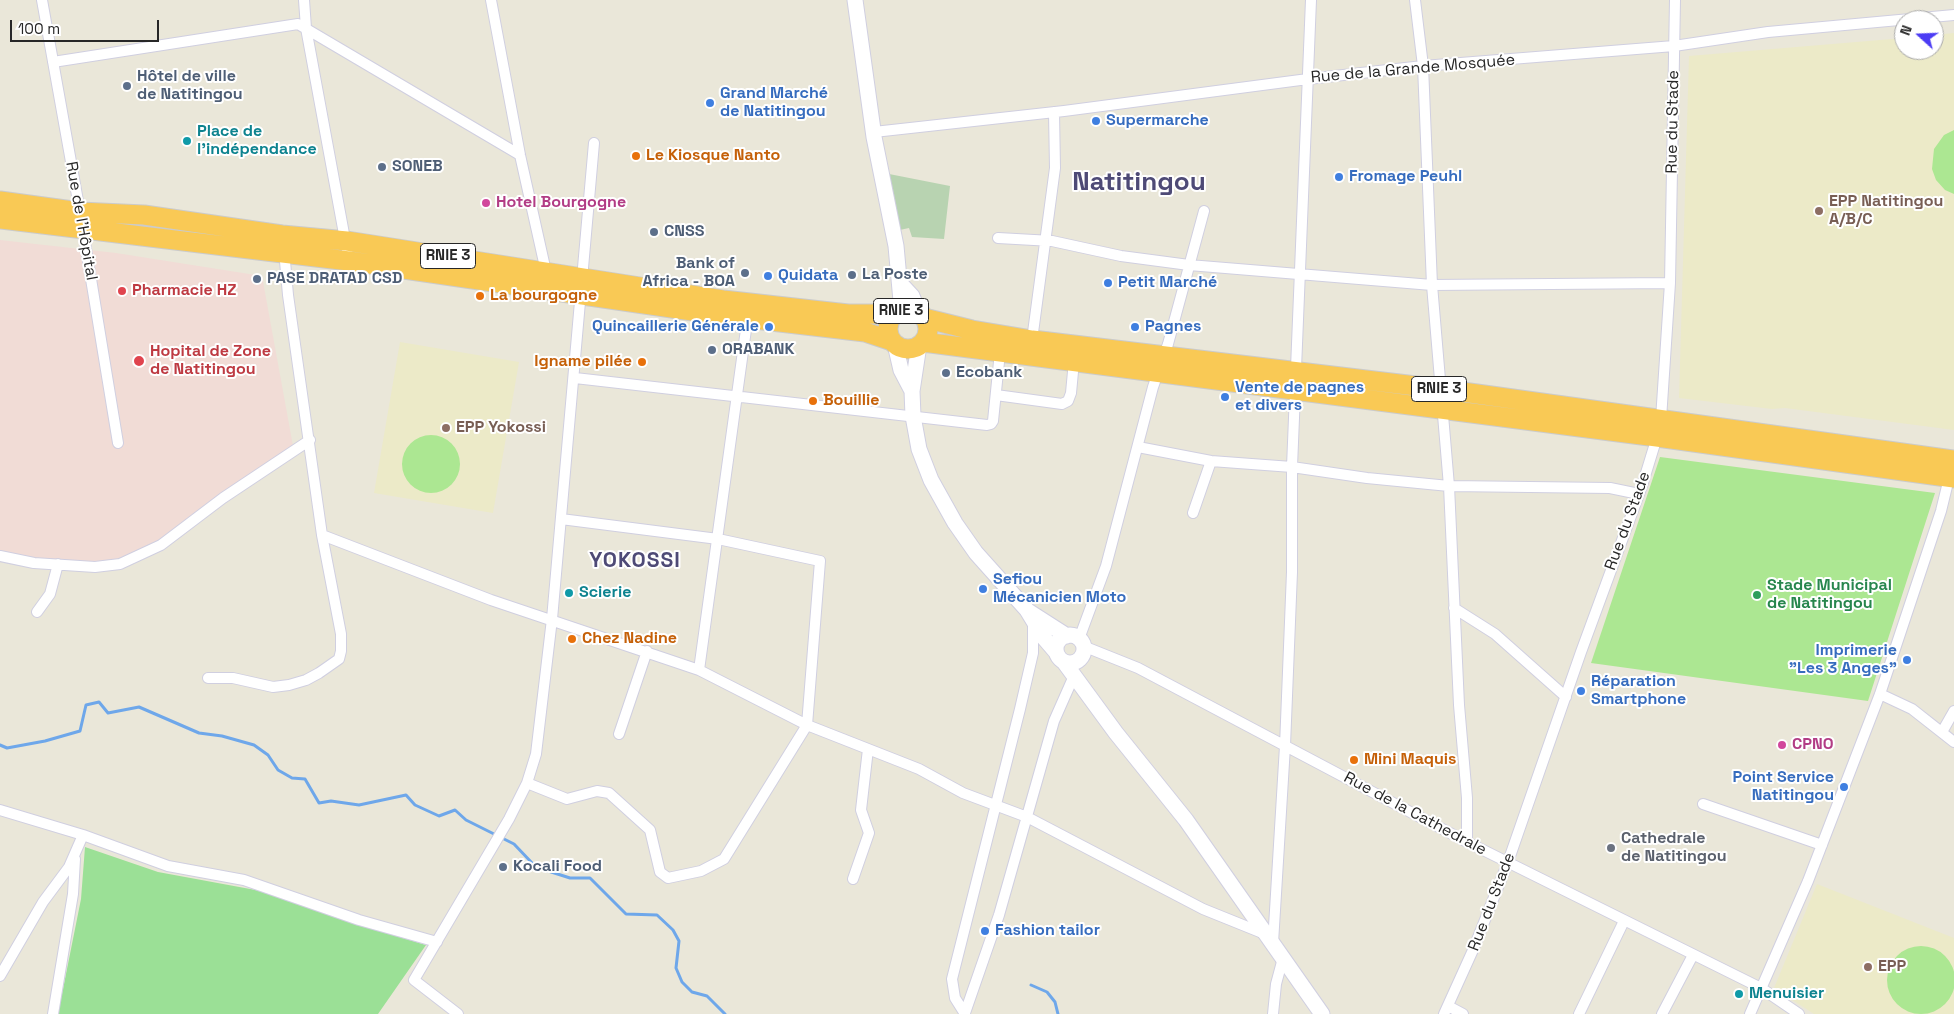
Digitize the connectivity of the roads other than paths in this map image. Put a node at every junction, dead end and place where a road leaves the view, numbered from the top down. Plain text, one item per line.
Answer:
1 (42, 0) edge
2 (304, 0) edge
3 (491, 0) edge
4 (854, 0) edge
5 (1311, 0) edge
6 (1415, 0) edge
7 (1675, 0) edge
8 (1954, 14) edge
9 (306, 28) junction
10 (1674, 46) junction
11 (53, 62) junction
12 (1423, 66) junction
13 (1308, 79) junction
14 (1054, 112) junction
15 (874, 132) junction
16 (594, 143) dead end
17 (520, 155) junction
18 (0, 201) edge
19 (1204, 211) dead end
20 (0, 219) edge
21 (82, 220) junction
22 (282, 234) junction
23 (998, 238) dead end
24 (347, 241) junction
25 (1046, 242) junction
26 (284, 254) junction
27 (349, 261) junction
28 (1189, 264) junction
29 (1301, 274) junction
30 (548, 280) junction
31 (900, 282) junction
32 (1670, 283) junction
33 (1432, 284) junction
34 (582, 285) junction
35 (748, 310) junction
36 (896, 314) junction
37 (921, 315) junction
38 (1032, 340) junction
39 (893, 343) junction
40 (921, 343) junction
41 (1000, 352) junction
42 (1074, 361) junction
43 (1162, 364) junction
44 (575, 378) junction
45 (1297, 382) junction
46 (1441, 389) junction
47 (912, 392) junction
48 (736, 395) junction
49 (996, 395) junction
50 (1443, 410) junction
51 (913, 416) junction
52 (1659, 428) junction
53 (310, 440) junction
54 (118, 444) dead end
55 (1138, 447) junction
56 (1210, 461) junction
57 (1292, 467) junction
58 (1952, 469) edge
59 (1449, 486) junction
60 (1639, 494) junction
61 (1193, 513) dead end
62 (561, 519) junction
63 (322, 535) junction
64 (718, 539) junction
65 (0, 556) edge
66 (11, 558) junction
67 (0, 563) edge
68 (58, 564) junction
69 (1454, 608) junction
70 (36, 612) dead end
71 (1030, 615) junction
72 (552, 619) junction
73 (1076, 640) junction
74 (647, 651) junction
75 (1060, 657) junction
76 (699, 670) junction
77 (208, 678) dead end
78 (1074, 678) junction
79 (1880, 694) junction
80 (1566, 696) junction
81 (1954, 711) edge
82 (807, 725) junction
83 (1942, 732) junction
84 (619, 734) dead end
85 (1954, 742) edge
86 (1285, 746) junction
87 (868, 749) junction
88 (527, 783) junction
89 (1702, 804) dead end
90 (998, 805) junction
91 (0, 810) edge
92 (1027, 817) junction
93 (83, 835) junction
94 (1467, 842) junction
95 (1822, 845) junction
96 (74, 856) junction
97 (1508, 862) junction
98 (853, 879) dead end
99 (1624, 921) junction
100 (1270, 939) junction
101 (437, 942) junction
102 (1693, 955) junction
103 (1282, 958) junction
104 (0, 976) edge
105 (1761, 988) junction
106 (1446, 1010) edge
107 (53, 1014) edge
108 (458, 1014) edge
109 (965, 1014) edge
110 (1273, 1014) edge
111 (1322, 1014) edge
112 (1463, 1014) edge
113 (1579, 1014) edge
114 (1662, 1014) edge
115 (1750, 1014) edge
116 (1799, 1014) edge

1 - 11 street, Rue de l'Hôpital
2 - 9 street
3 - 17 street
4 - 15 street
5 - 13 street
6 - 12 street
7 - 10 street, Rue du Stade
8 - 10 street, Rue de la Grande Mosquée
9 - 11 street
9 - 17 street
9 - 24 street
10 - 12 street, Rue de la Grande Mosquée
10 - 32 street, Rue du Stade
11 - 21 street, Rue de l'Hôpital
12 - 13 street, Rue de la Grande Mosquée
12 - 33 street
13 - 14 street, Rue de la Grande Mosquée
13 - 29 street
14 - 15 street, Rue de la Grande Mosquée
14 - 25 street
15 - 31 street
16 - 34 street
17 - 30 street
18 - 21 highway, RNIE 3
19 - 28 street
20 - 21 highway, RNIE 3
21 - 22 highway, RNIE 3
21 - 26 highway, RNIE 3
21 - 54 street, Rue de l'Hôpital
22 - 24 highway, RNIE 3
22 - 26 street
23 - 25 street
24 - 27 street
24 - 30 highway, RNIE 3
25 - 28 street
25 - 38 street
26 - 27 highway, RNIE 3
26 - 53 street
27 - 30 highway, RNIE 3
28 - 29 street
28 - 43 street
29 - 33 street
29 - 45 street
30 - 34 highway, RNIE 3
31 - 36 street
31 - 37 street
32 - 33 street
32 - 52 street, Rue du Stade
33 - 46 street
34 - 35 highway, RNIE 3
34 - 44 street
35 - 36 highway, RNIE 3
35 - 39 highway, RNIE 3
35 - 48 street
36 - 37 highway, RNIE 3
36 - 39 highway, RNIE 3
37 - 38 highway, RNIE 3
37 - 40 highway, RNIE 3
38 - 43 highway, RNIE 3
39 - 40 highway, RNIE 3
39 - 47 street
40 - 41 highway, RNIE 3
40 - 47 street
41 - 42 highway, RNIE 3
41 - 49 street
42 - 43 highway, RNIE 3
42 - 49 street
43 - 45 highway, RNIE 3
43 - 55 street
44 - 48 street
44 - 62 street
45 - 46 highway, RNIE 3
45 - 50 highway, RNIE 3
45 - 57 street
46 - 50 street
46 - 52 highway, RNIE 3
47 - 51 street
48 - 51 street
48 - 64 street
49 - 51 street
50 - 52 highway, RNIE 3
50 - 59 street
51 - 71 street
52 - 58 highway, RNIE 3
52 - 60 street, Rue du Stade
53 - 63 street
53 - 68 street
55 - 56 street
55 - 73 street
56 - 57 street
56 - 61 street
57 - 59 street
57 - 86 street
58 - 79 street
59 - 60 street
59 - 69 street
60 - 80 street, Rue du Stade
62 - 64 street
62 - 72 street
63 - 72 street
63 - 77 street
64 - 76 street
64 - 82 street
65 - 66 street
66 - 67 street
66 - 68 street
68 - 70 street
69 - 80 street
69 - 94 street
71 - 73 street
71 - 75 street
71 - 90 street
72 - 74 street
72 - 88 street
73 - 75 street
73 - 75 street
73 - 86 street, Rue de la Cathedrale
74 - 76 street
74 - 84 street
75 - 78 street
76 - 82 street
78 - 92 street
78 - 100 street
79 - 83 street
79 - 95 street
80 - 97 street, Rue du Stade
81 - 83 street
82 - 87 street
82 - 88 street
83 - 85 street
86 - 94 street, Rue de la Cathedrale
86 - 100 street
87 - 90 street
87 - 98 street
88 - 101 street
89 - 95 street
90 - 92 street
90 - 109 street
91 - 93 street
92 - 100 street
92 - 109 street
93 - 96 street
93 - 101 street
94 - 97 street, Rue de la Cathedrale
95 - 105 street
96 - 104 street
96 - 107 street
97 - 99 street, Rue de la Cathedrale
97 - 106 street, Rue du Stade
99 - 102 street, Rue de la Cathedrale
99 - 113 street
100 - 103 street
101 - 108 street
102 - 105 street, Rue de la Cathedrale
102 - 114 street
103 - 110 street
103 - 111 street
105 - 115 street
105 - 116 street, Rue de la Cathedrale
106 - 112 street

